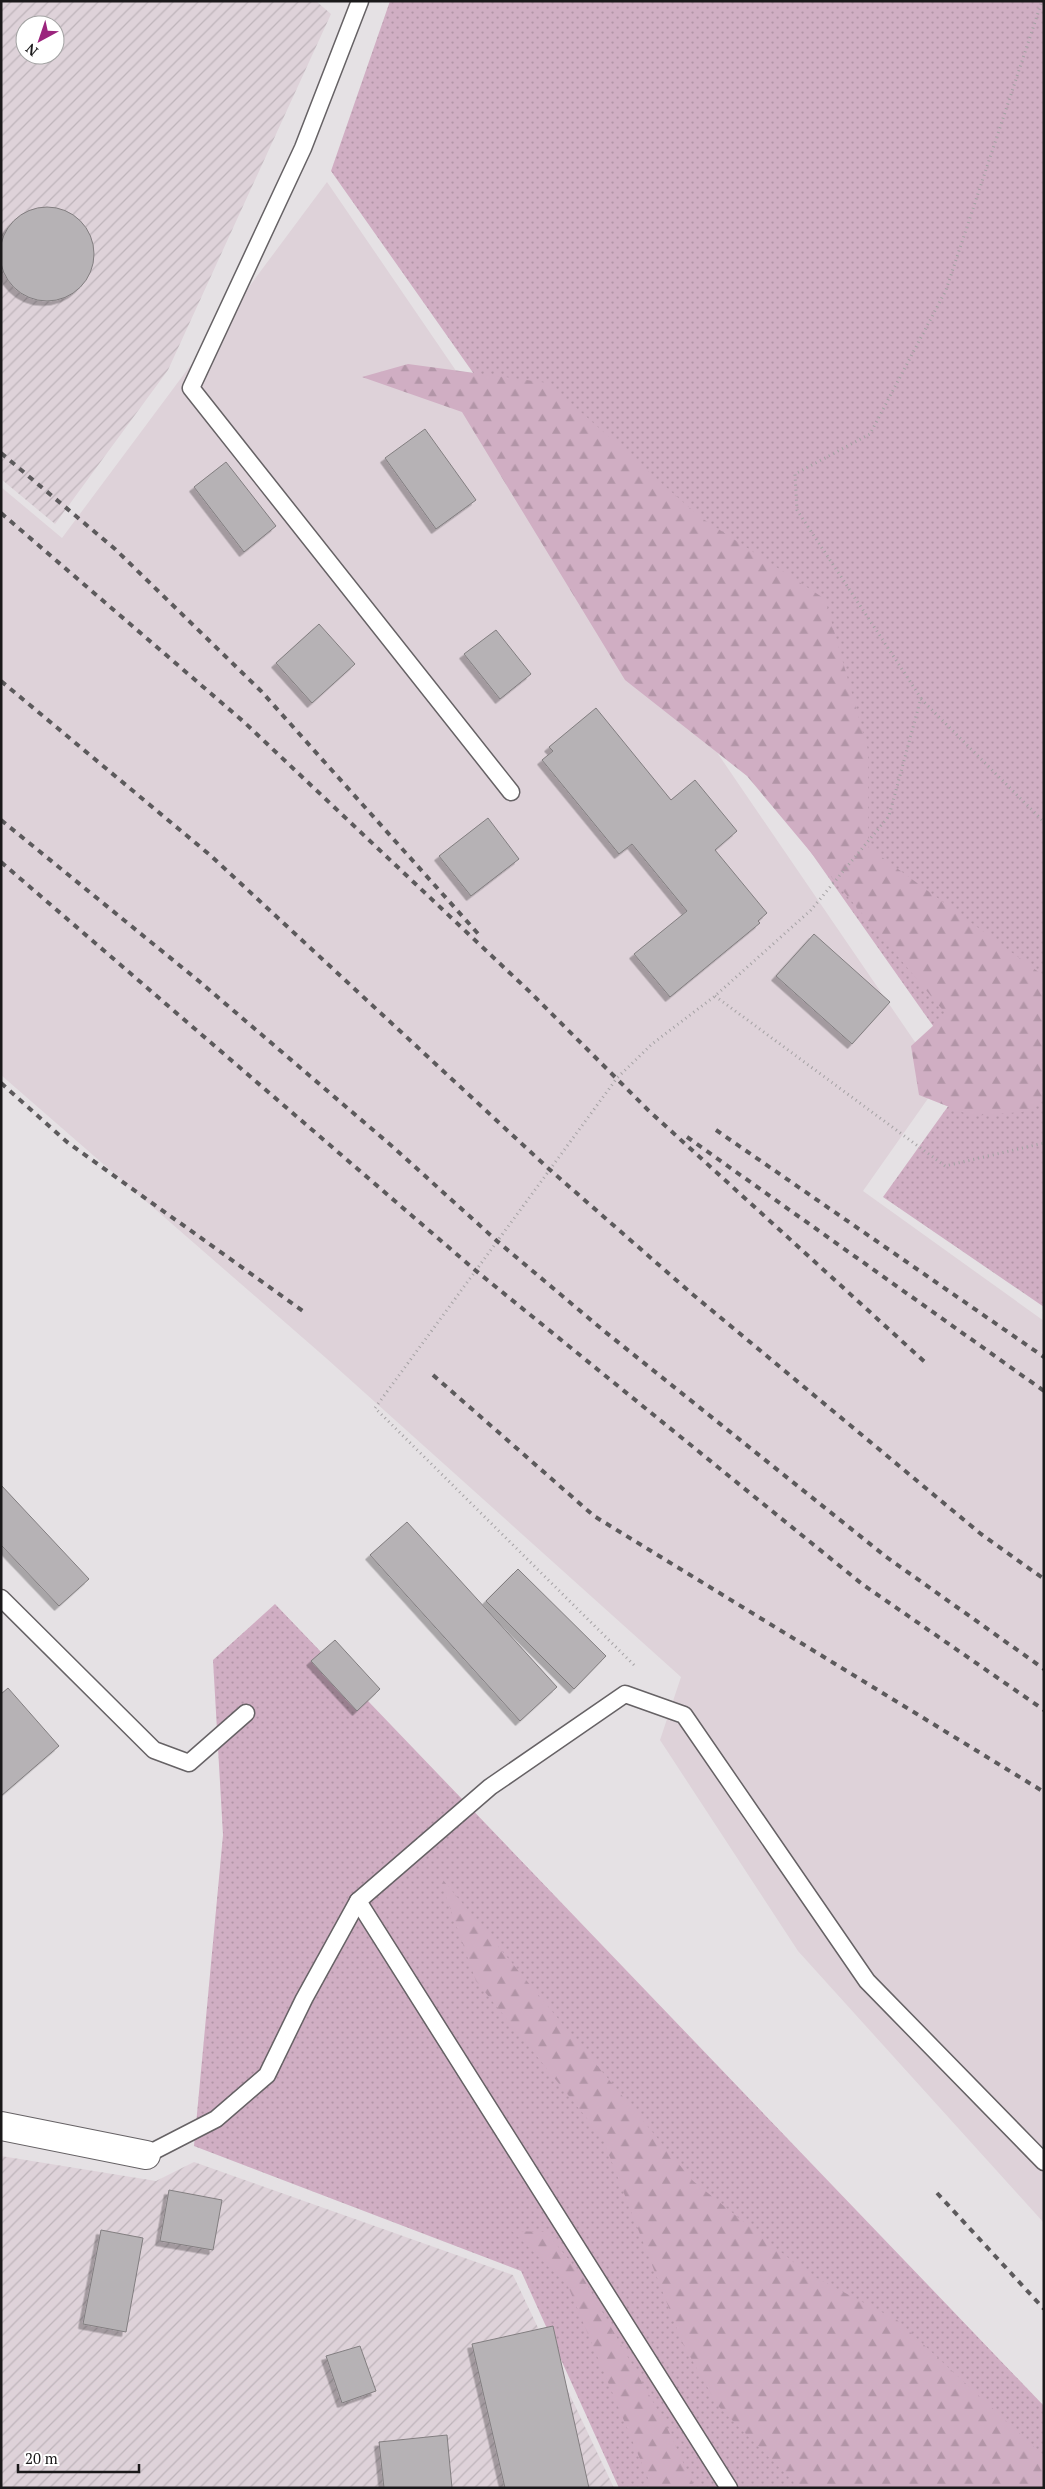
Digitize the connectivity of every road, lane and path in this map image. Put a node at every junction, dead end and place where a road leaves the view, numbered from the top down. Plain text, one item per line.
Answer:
1 (360, 1) edge
2 (1042, 1) edge
3 (921, 698) junction
4 (511, 792) dead end
5 (1044, 822) edge
6 (715, 996) junction
7 (1044, 1143) edge
8 (1, 1598) edge
9 (635, 1666) dead end
10 (246, 1713) dead end
11 (358, 1901) junction
12 (1, 2126) edge
13 (146, 2155) joint
14 (1044, 2162) edge
15 (729, 2488) edge

1 - 4 lane
2 - 3 path
3 - 5 path
3 - 6 path
6 - 7 path
6 - 9 path
8 - 10 lane
11 - 13 lane
11 - 14 lane
11 - 15 lane
12 - 13 street

